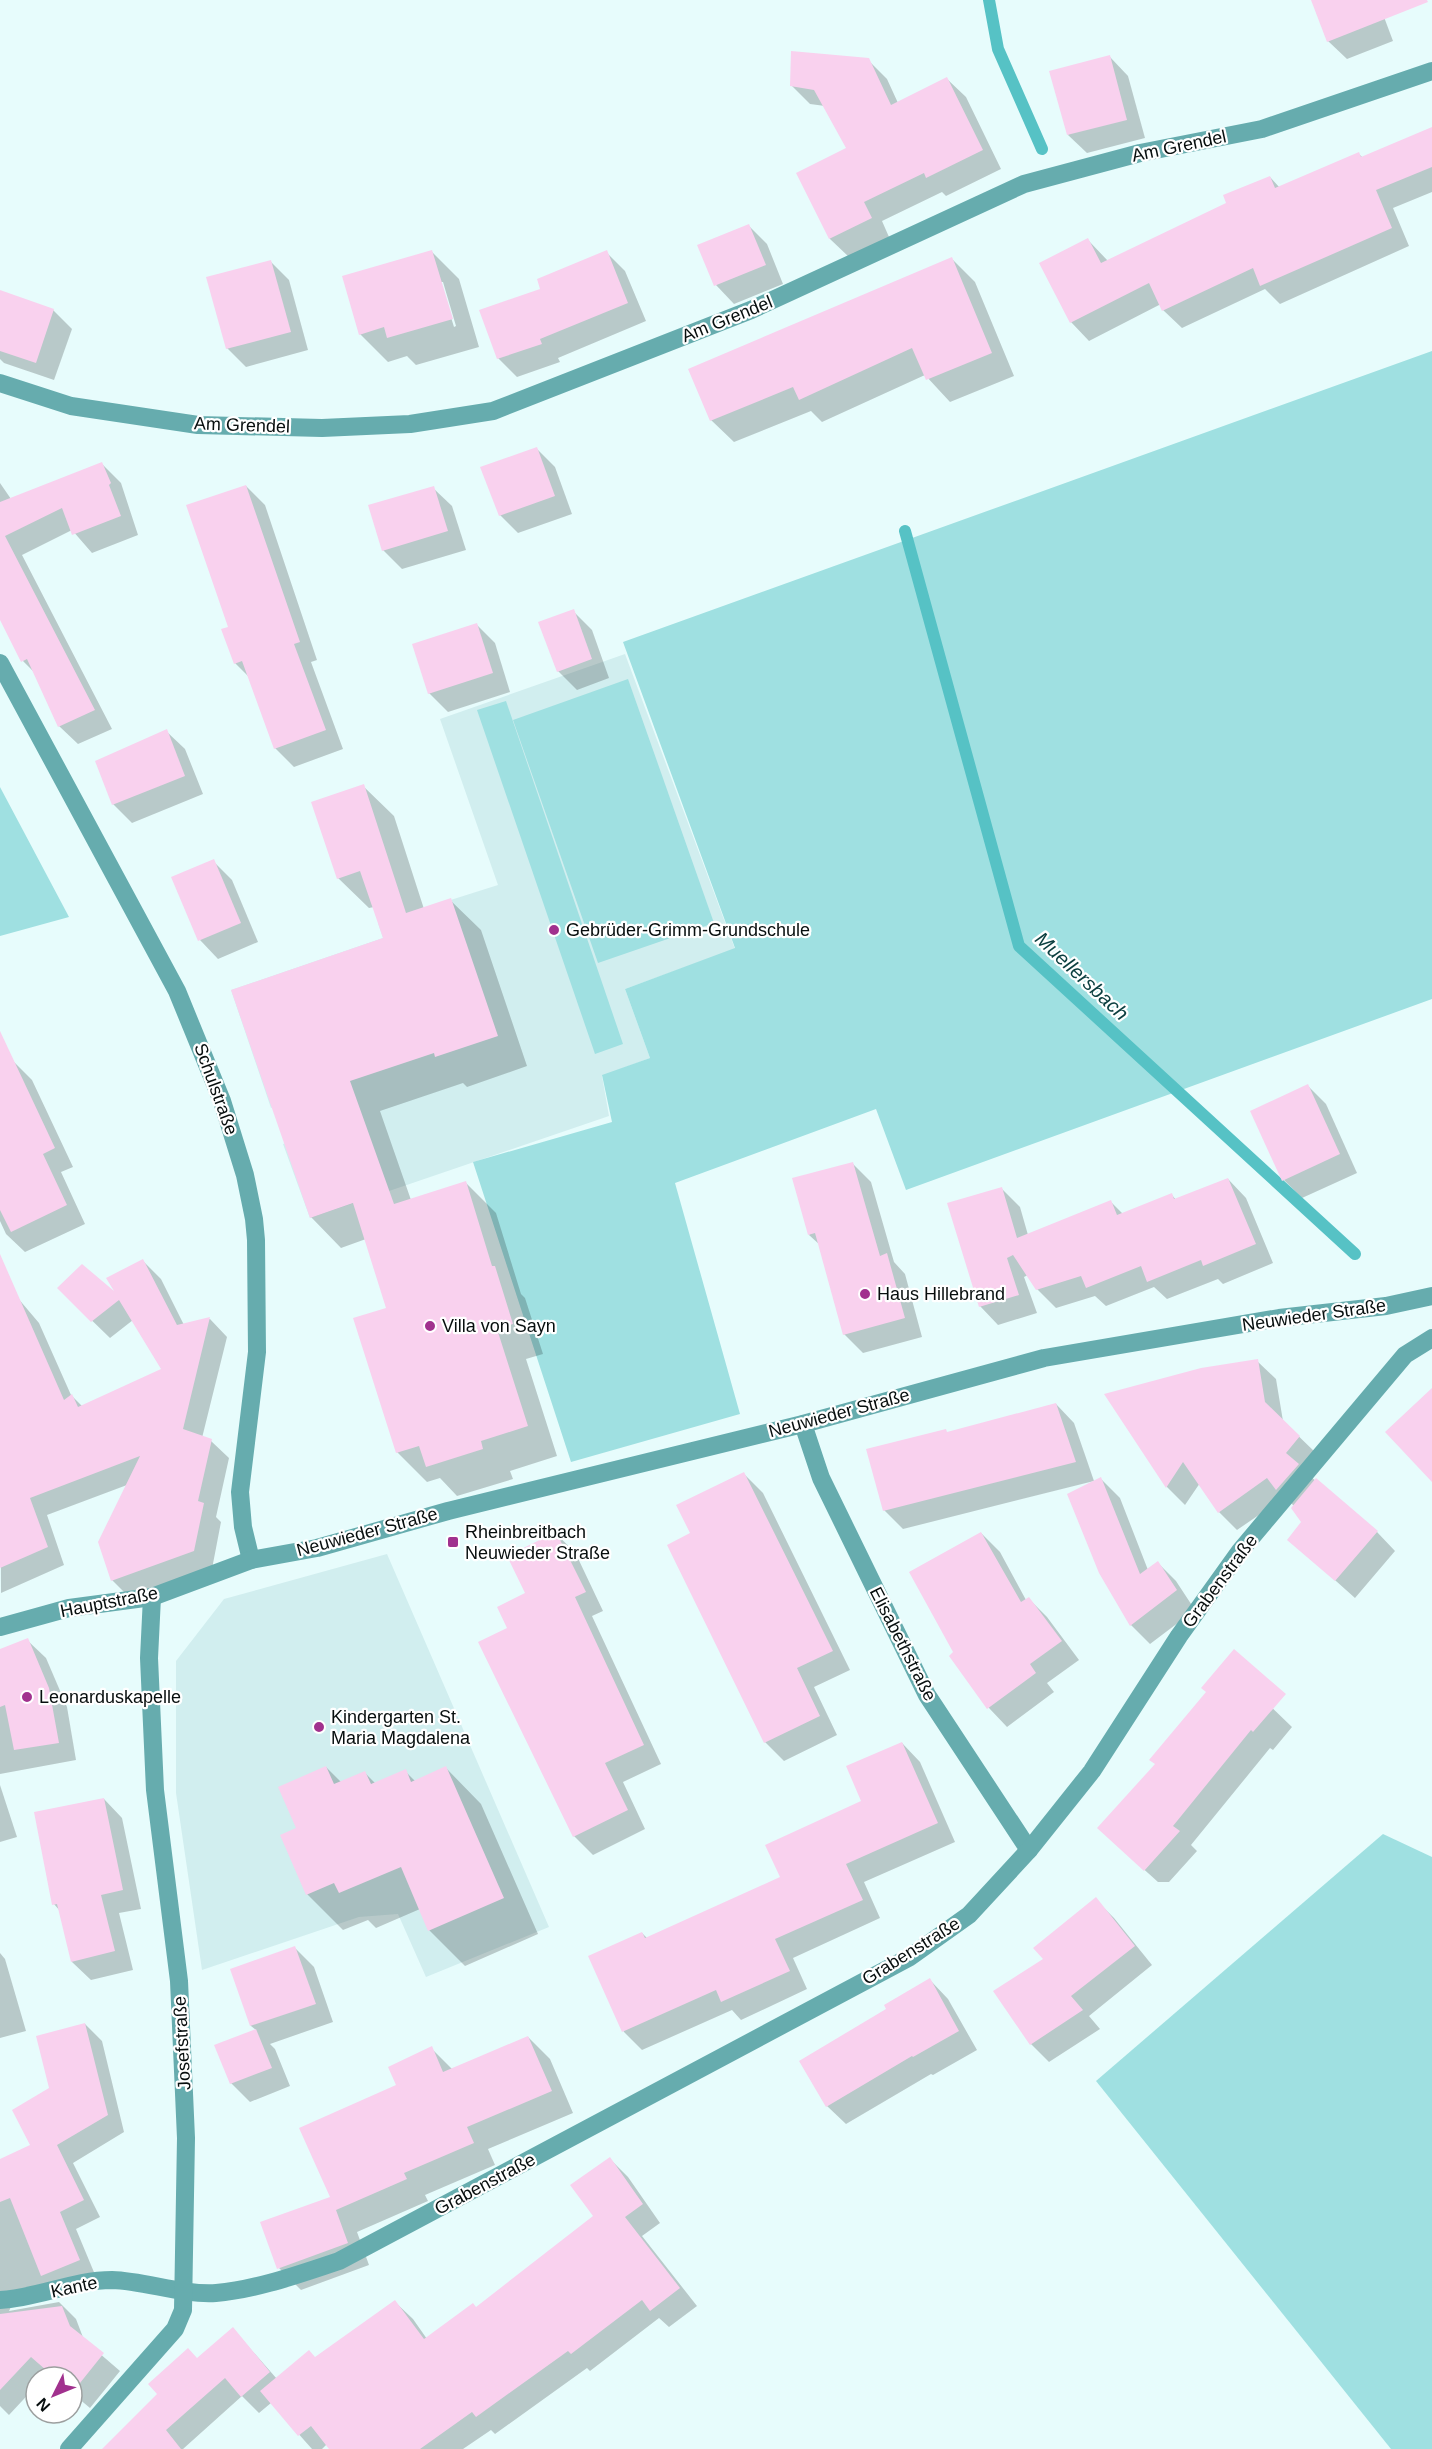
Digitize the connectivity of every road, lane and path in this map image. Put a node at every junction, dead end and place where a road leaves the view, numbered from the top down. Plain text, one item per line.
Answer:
1 (1432, 71) edge
2 (0, 383) edge
3 (0, 663) edge
4 (1432, 1296) edge
5 (1432, 1338) edge
6 (803, 1424) junction
7 (251, 1560) junction
8 (152, 1596) junction
9 (0, 1627) edge
10 (1029, 1850) junction
11 (184, 2291) junction
12 (0, 2300) edge
13 (69, 2449) edge

1 - 2 street, Am Grendel
3 - 7 street, Schulstraße
4 - 6 street, Neuwieder Straße
5 - 10 street, Grabenstraße
6 - 7 street, Neuwieder Straße
6 - 10 street, Elisabethstraße
7 - 8 street, Hauptstraße
8 - 9 street, Hauptstraße
8 - 11 street, Josefstraße
10 - 11 street, Grabenstraße
11 - 12 street, Kante
11 - 13 street, Josefstraße

